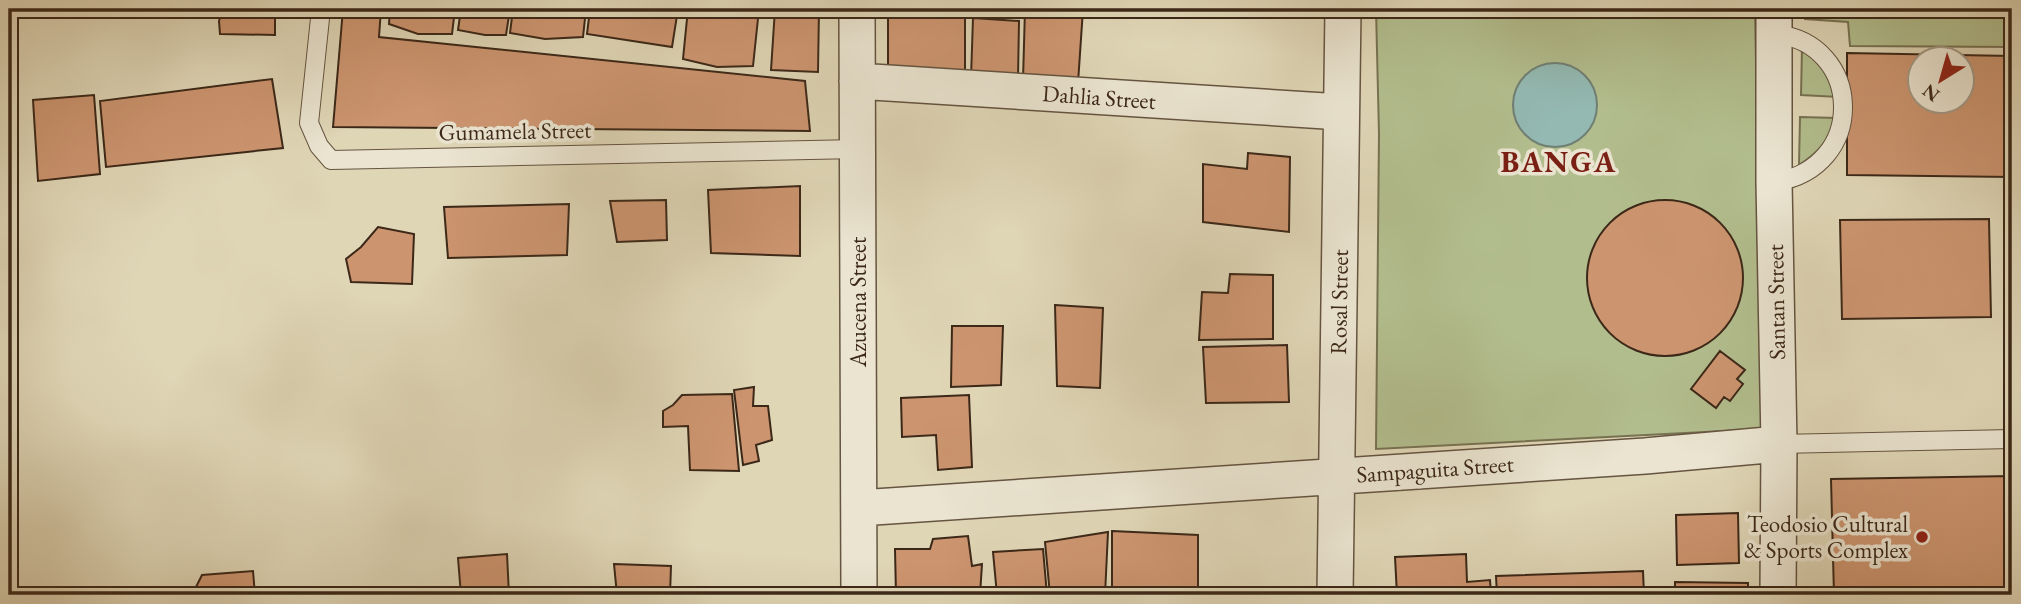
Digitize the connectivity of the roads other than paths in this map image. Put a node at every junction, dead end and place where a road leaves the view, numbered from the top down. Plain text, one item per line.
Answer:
1 (321, 9) edge
2 (857, 9) edge
3 (1343, 9) edge
4 (1774, 22) edge
5 (857, 81) junction
6 (1341, 112) junction
7 (858, 149) junction
8 (1774, 183) junction
9 (2012, 439) edge
10 (1779, 444) junction
11 (1337, 476) junction
12 (859, 508) junction
13 (859, 595) edge
14 (1335, 595) edge
15 (1779, 595) edge

1 - 7 lane, Gumamela Street
2 - 5 street, Azucena Street
3 - 6 street, Rosal Street
4 - 8 street, Santan Street
4 - 8 lane
5 - 6 street, Dahlia Street
5 - 7 street, Azucena Street
6 - 11 street, Rosal Street
7 - 12 street, Azucena Street
8 - 10 street, Santan Street
9 - 10 lane, Sampaguita Street
10 - 11 street, Sampaguita Street
10 - 15 street, Santan Street
11 - 12 street, Sampaguita Street
11 - 14 street, Rosal Street
12 - 13 street, Azucena Street

